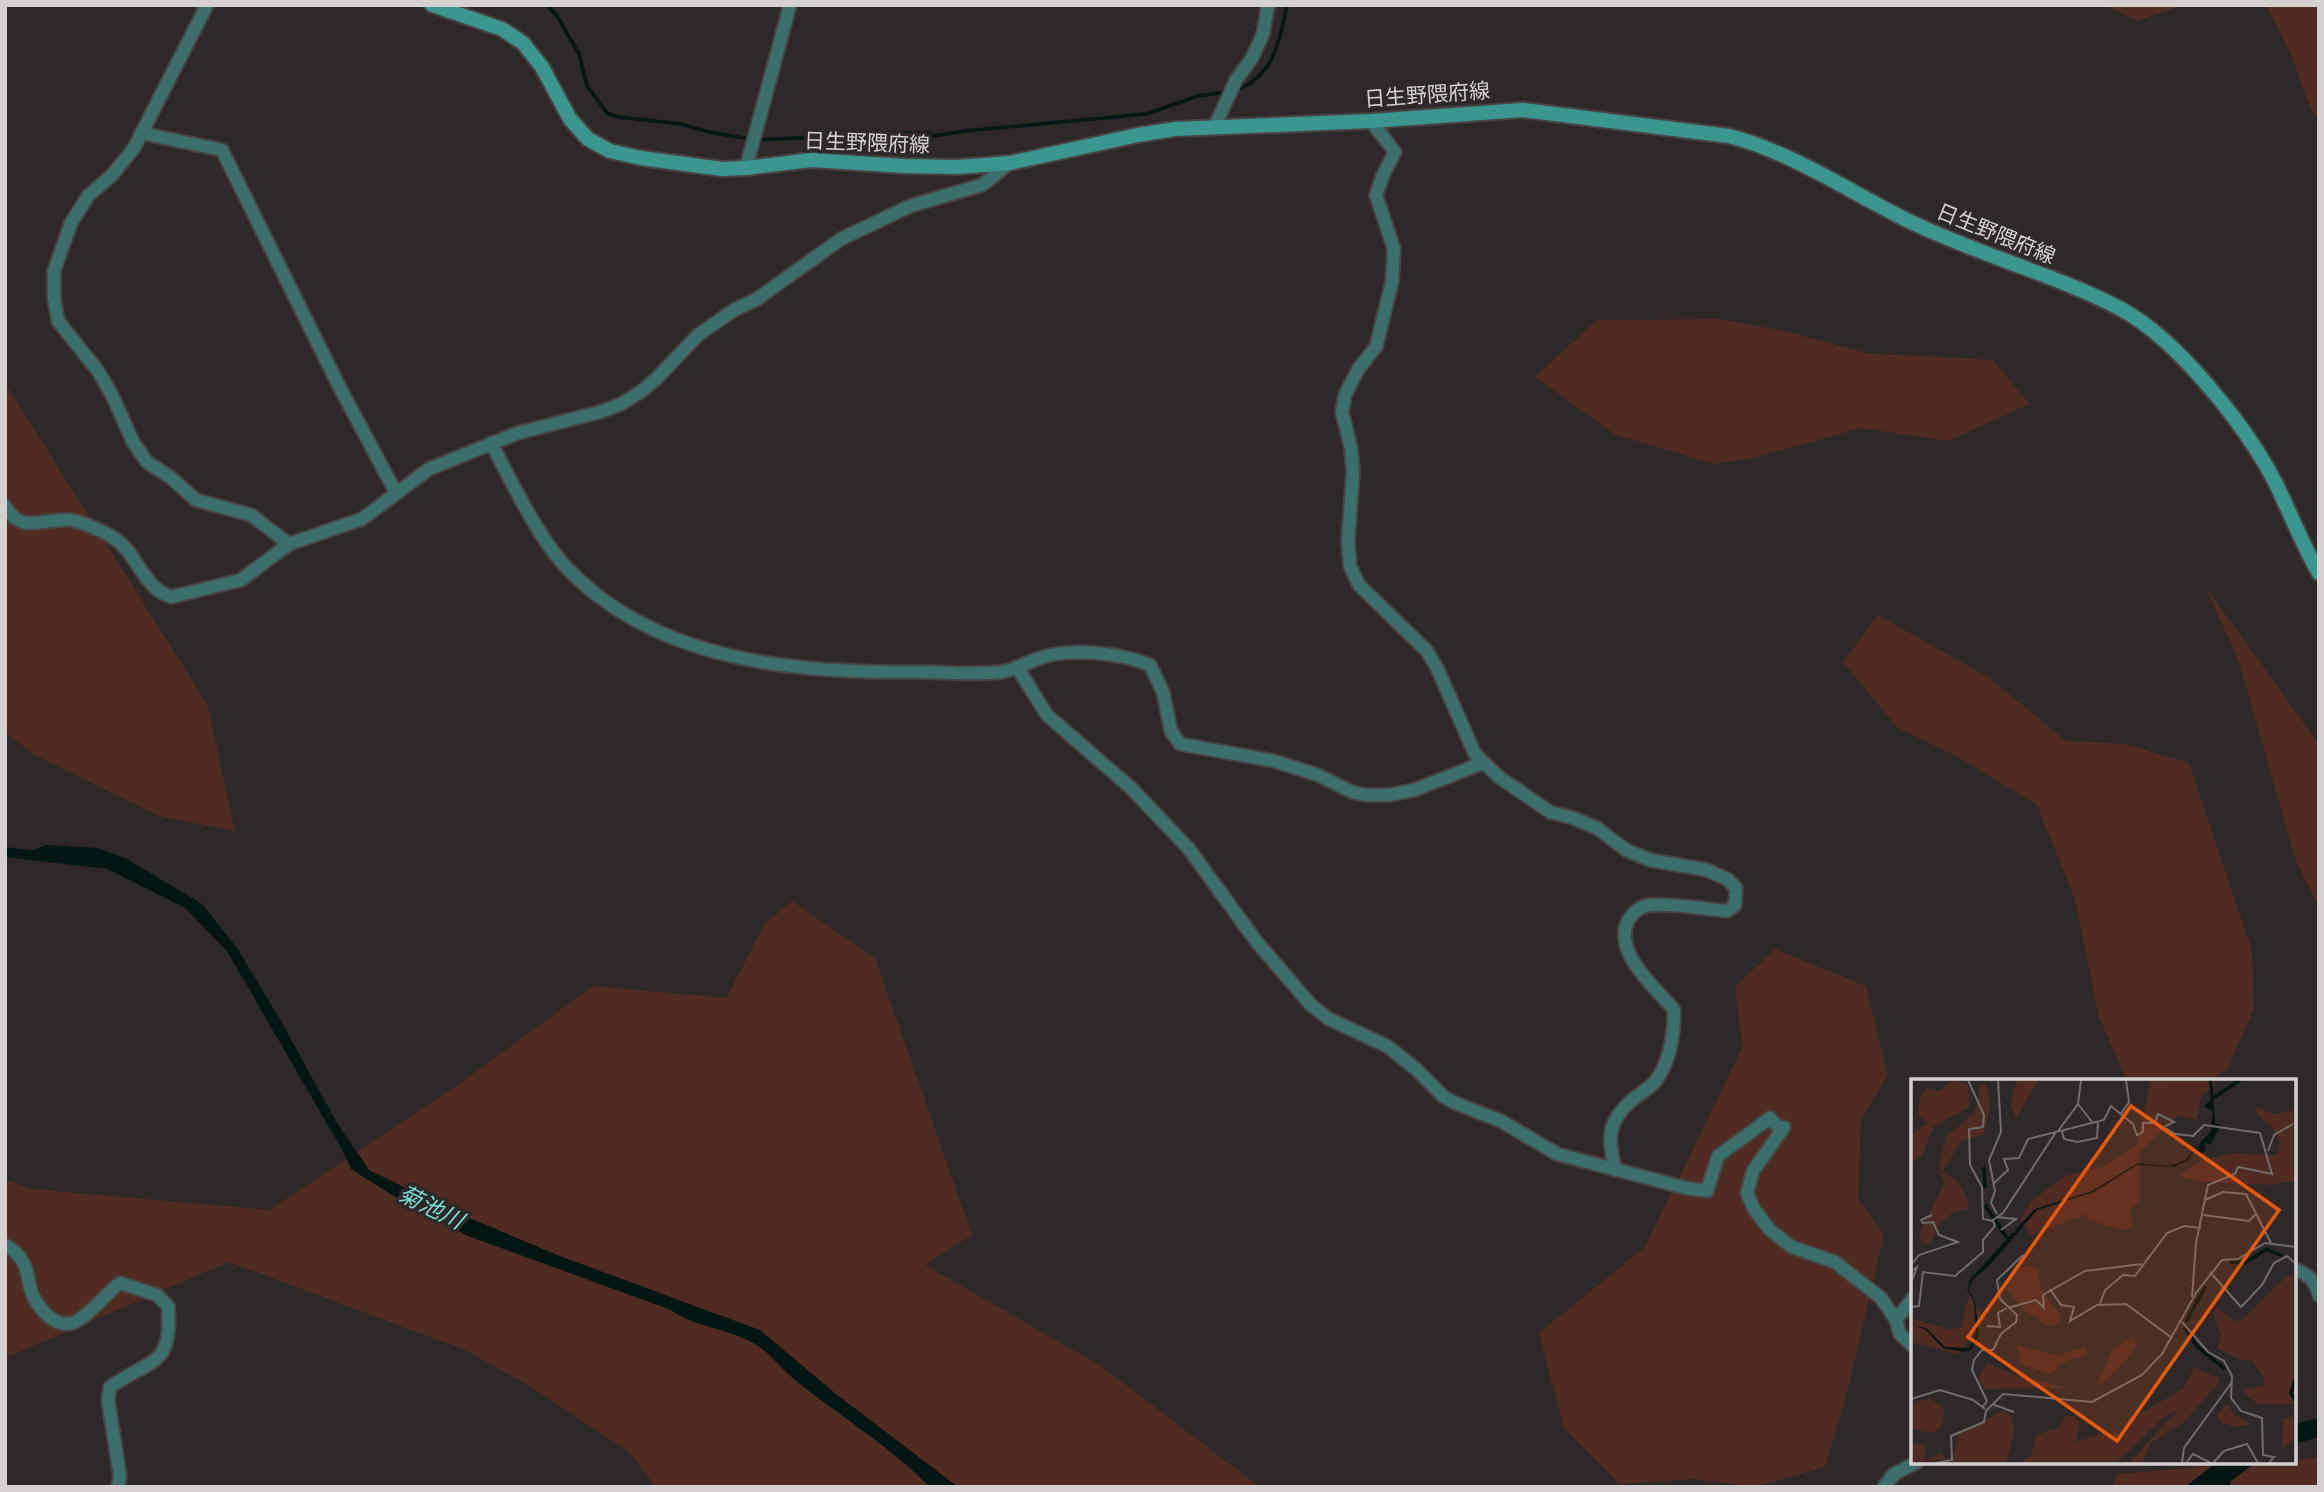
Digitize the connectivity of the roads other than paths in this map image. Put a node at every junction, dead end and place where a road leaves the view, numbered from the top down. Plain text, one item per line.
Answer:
1 (207, 5) edge
2 (432, 5) edge
3 (790, 5) edge
4 (1268, 5) edge
5 (1371, 121) junction
6 (1214, 128) junction
7 (141, 133) junction
8 (1010, 163) junction
9 (746, 168) junction
10 (491, 443) junction
11 (396, 493) junction
12 (5, 506) edge
13 (289, 544) junction
14 (2319, 573) edge
15 (1017, 667) junction
16 (1483, 763) junction
17 (1615, 1170) junction
18 (5, 1245) edge
19 (2296, 1270) edge
20 (2319, 1295) edge
21 (1911, 1300) edge
22 (1896, 1320) junction
23 (1911, 1344) edge
24 (1913, 1464) edge
25 (118, 1487) edge
26 (1884, 1487) edge

1 - 7 street
2 - 9 main road, 日生野隈府線
3 - 9 street
4 - 6 street
5 - 6 main road, 日生野隈府線
5 - 14 main road, 日生野隈府線
5 - 16 street
6 - 8 main road, 日生野隈府線
7 - 11 street
7 - 13 street
8 - 9 main road, 日生野隈府線
8 - 10 street
10 - 11 street
10 - 15 street
11 - 13 street
12 - 13 street
15 - 16 street
15 - 17 street
16 - 17 street
17 - 22 street
18 - 25 street
19 - 20 street
21 - 22 street
22 - 23 street
24 - 26 street

